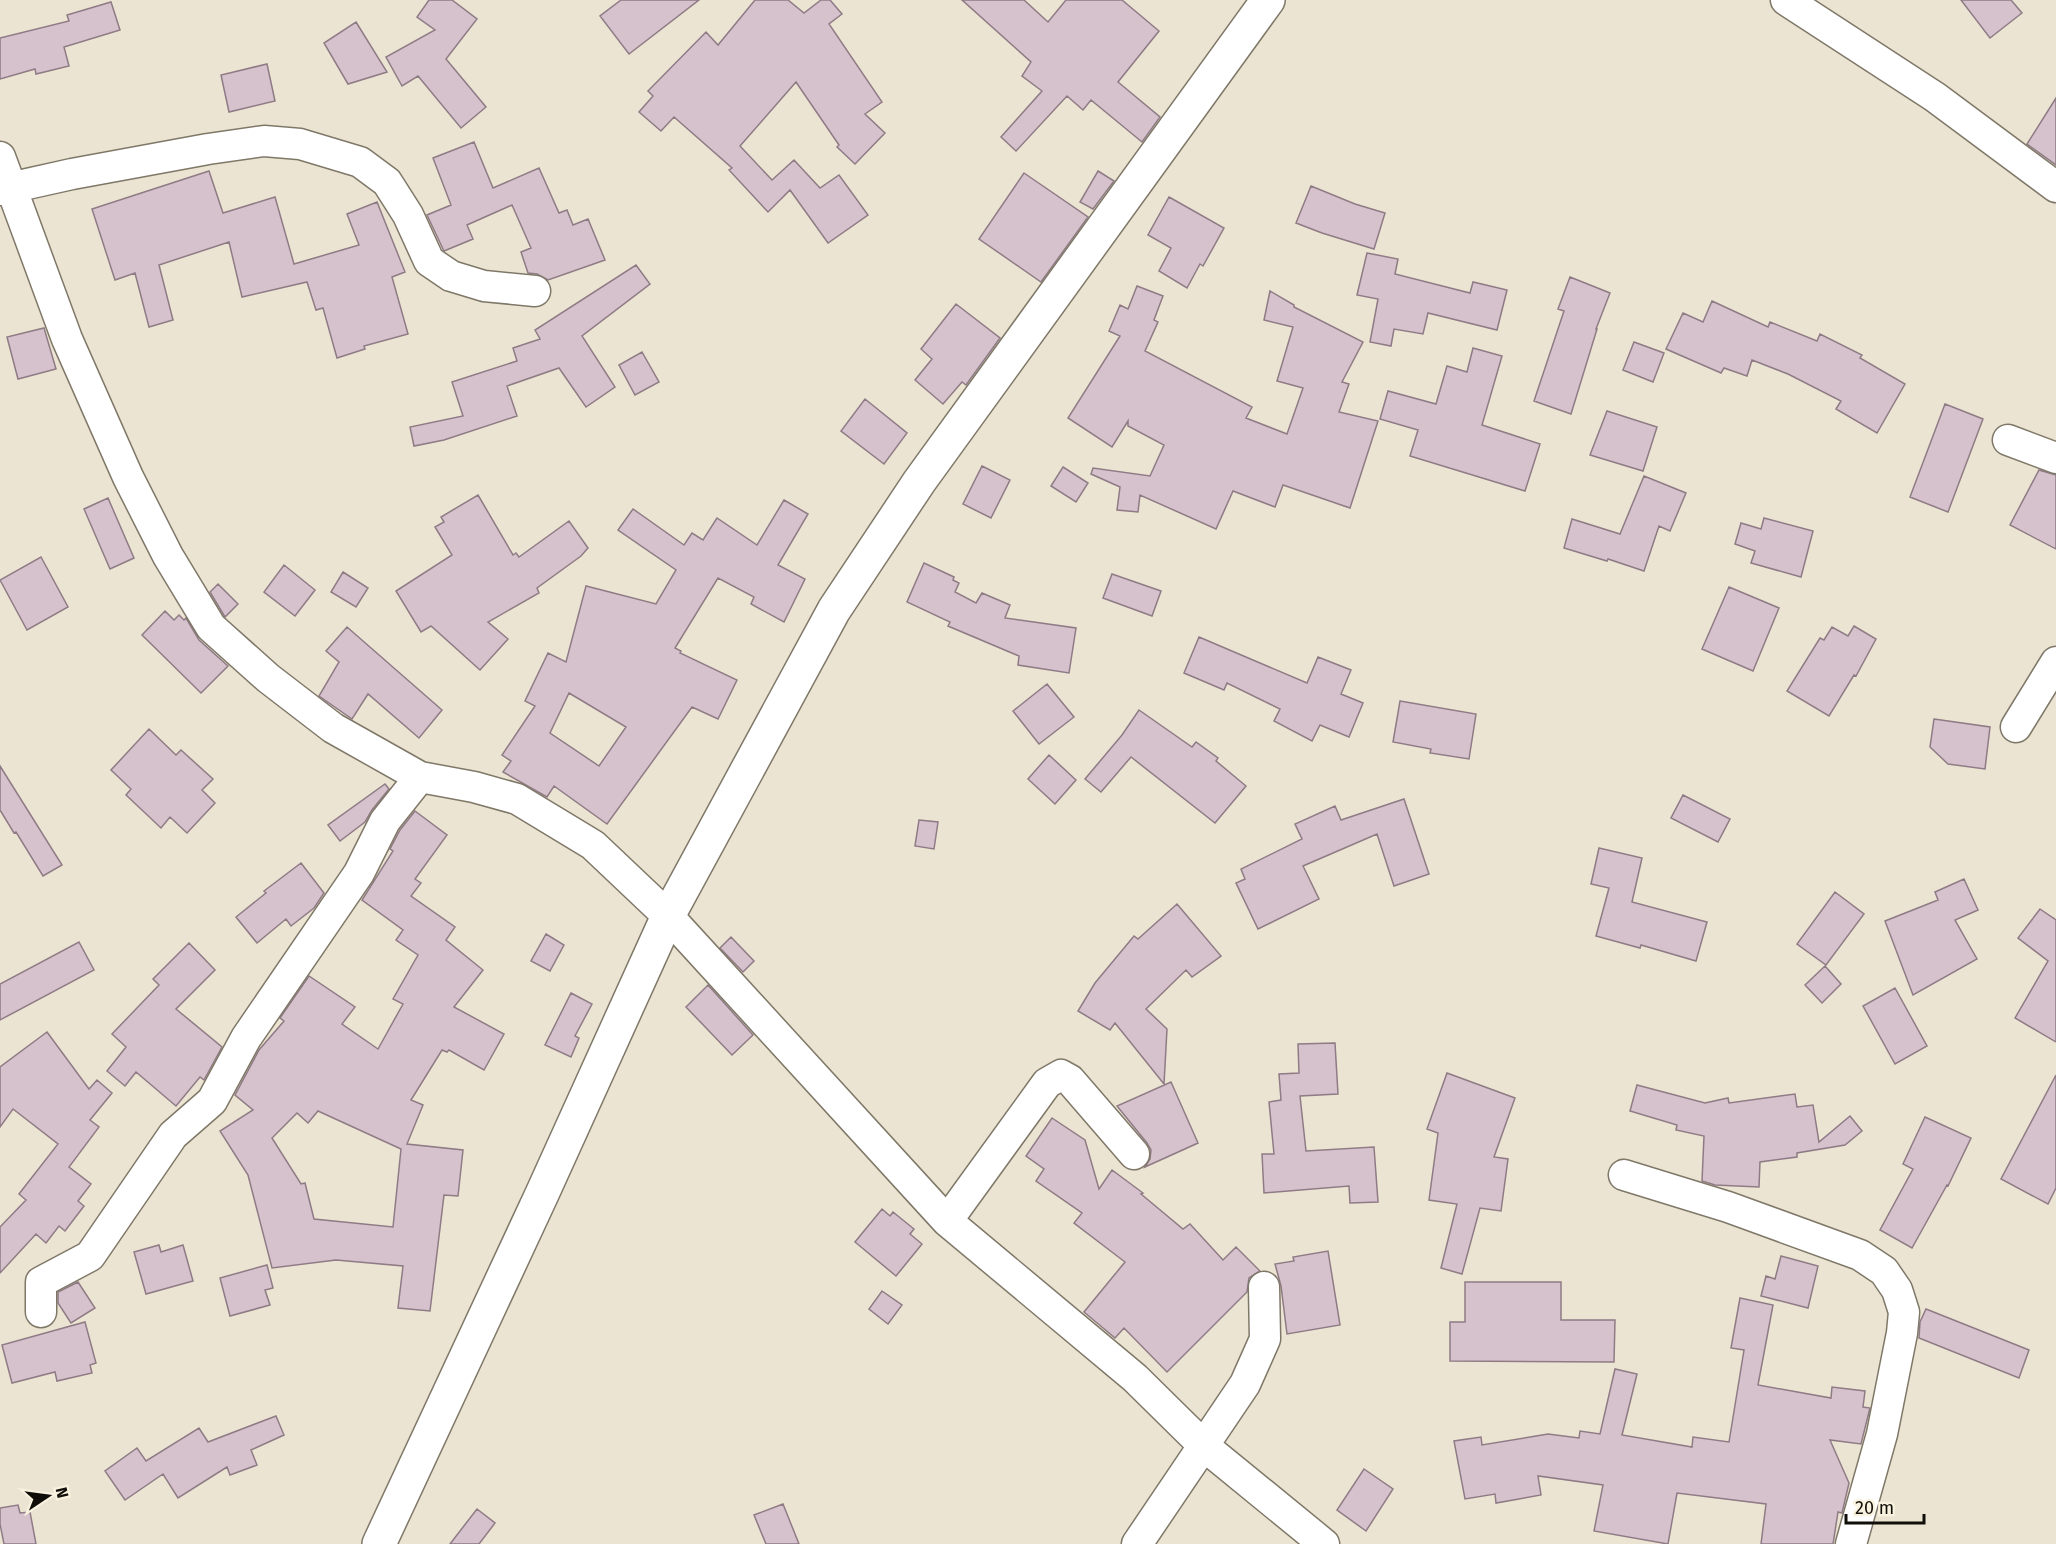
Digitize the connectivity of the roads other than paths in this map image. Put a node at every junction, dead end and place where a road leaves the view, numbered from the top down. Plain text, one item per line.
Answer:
1 (1269, 0) edge
2 (1786, 0) edge
3 (0, 157) edge
4 (2056, 187) edge
5 (6, 189) edge
6 (535, 291) dead end
7 (2008, 440) dead end
8 (2056, 458) edge
9 (2056, 662) edge
10 (2016, 727) dead end
11 (420, 777) junction
12 (668, 916) junction
13 (1134, 1154) dead end
14 (1624, 1175) dead end
15 (947, 1221) junction
16 (1264, 1287) dead end
17 (41, 1312) dead end
18 (1204, 1446) junction
19 (379, 1544) edge
20 (1137, 1544) edge
21 (1324, 1544) edge
22 (1851, 1544) edge

1 - 12 street
2 - 4 street
3 - 5 street
5 - 6 street
5 - 11 street
7 - 8 street
9 - 10 street
11 - 12 street
11 - 17 street
12 - 15 street
12 - 19 street
13 - 15 street
14 - 22 street
15 - 18 street
16 - 18 street
18 - 20 street
18 - 21 street

